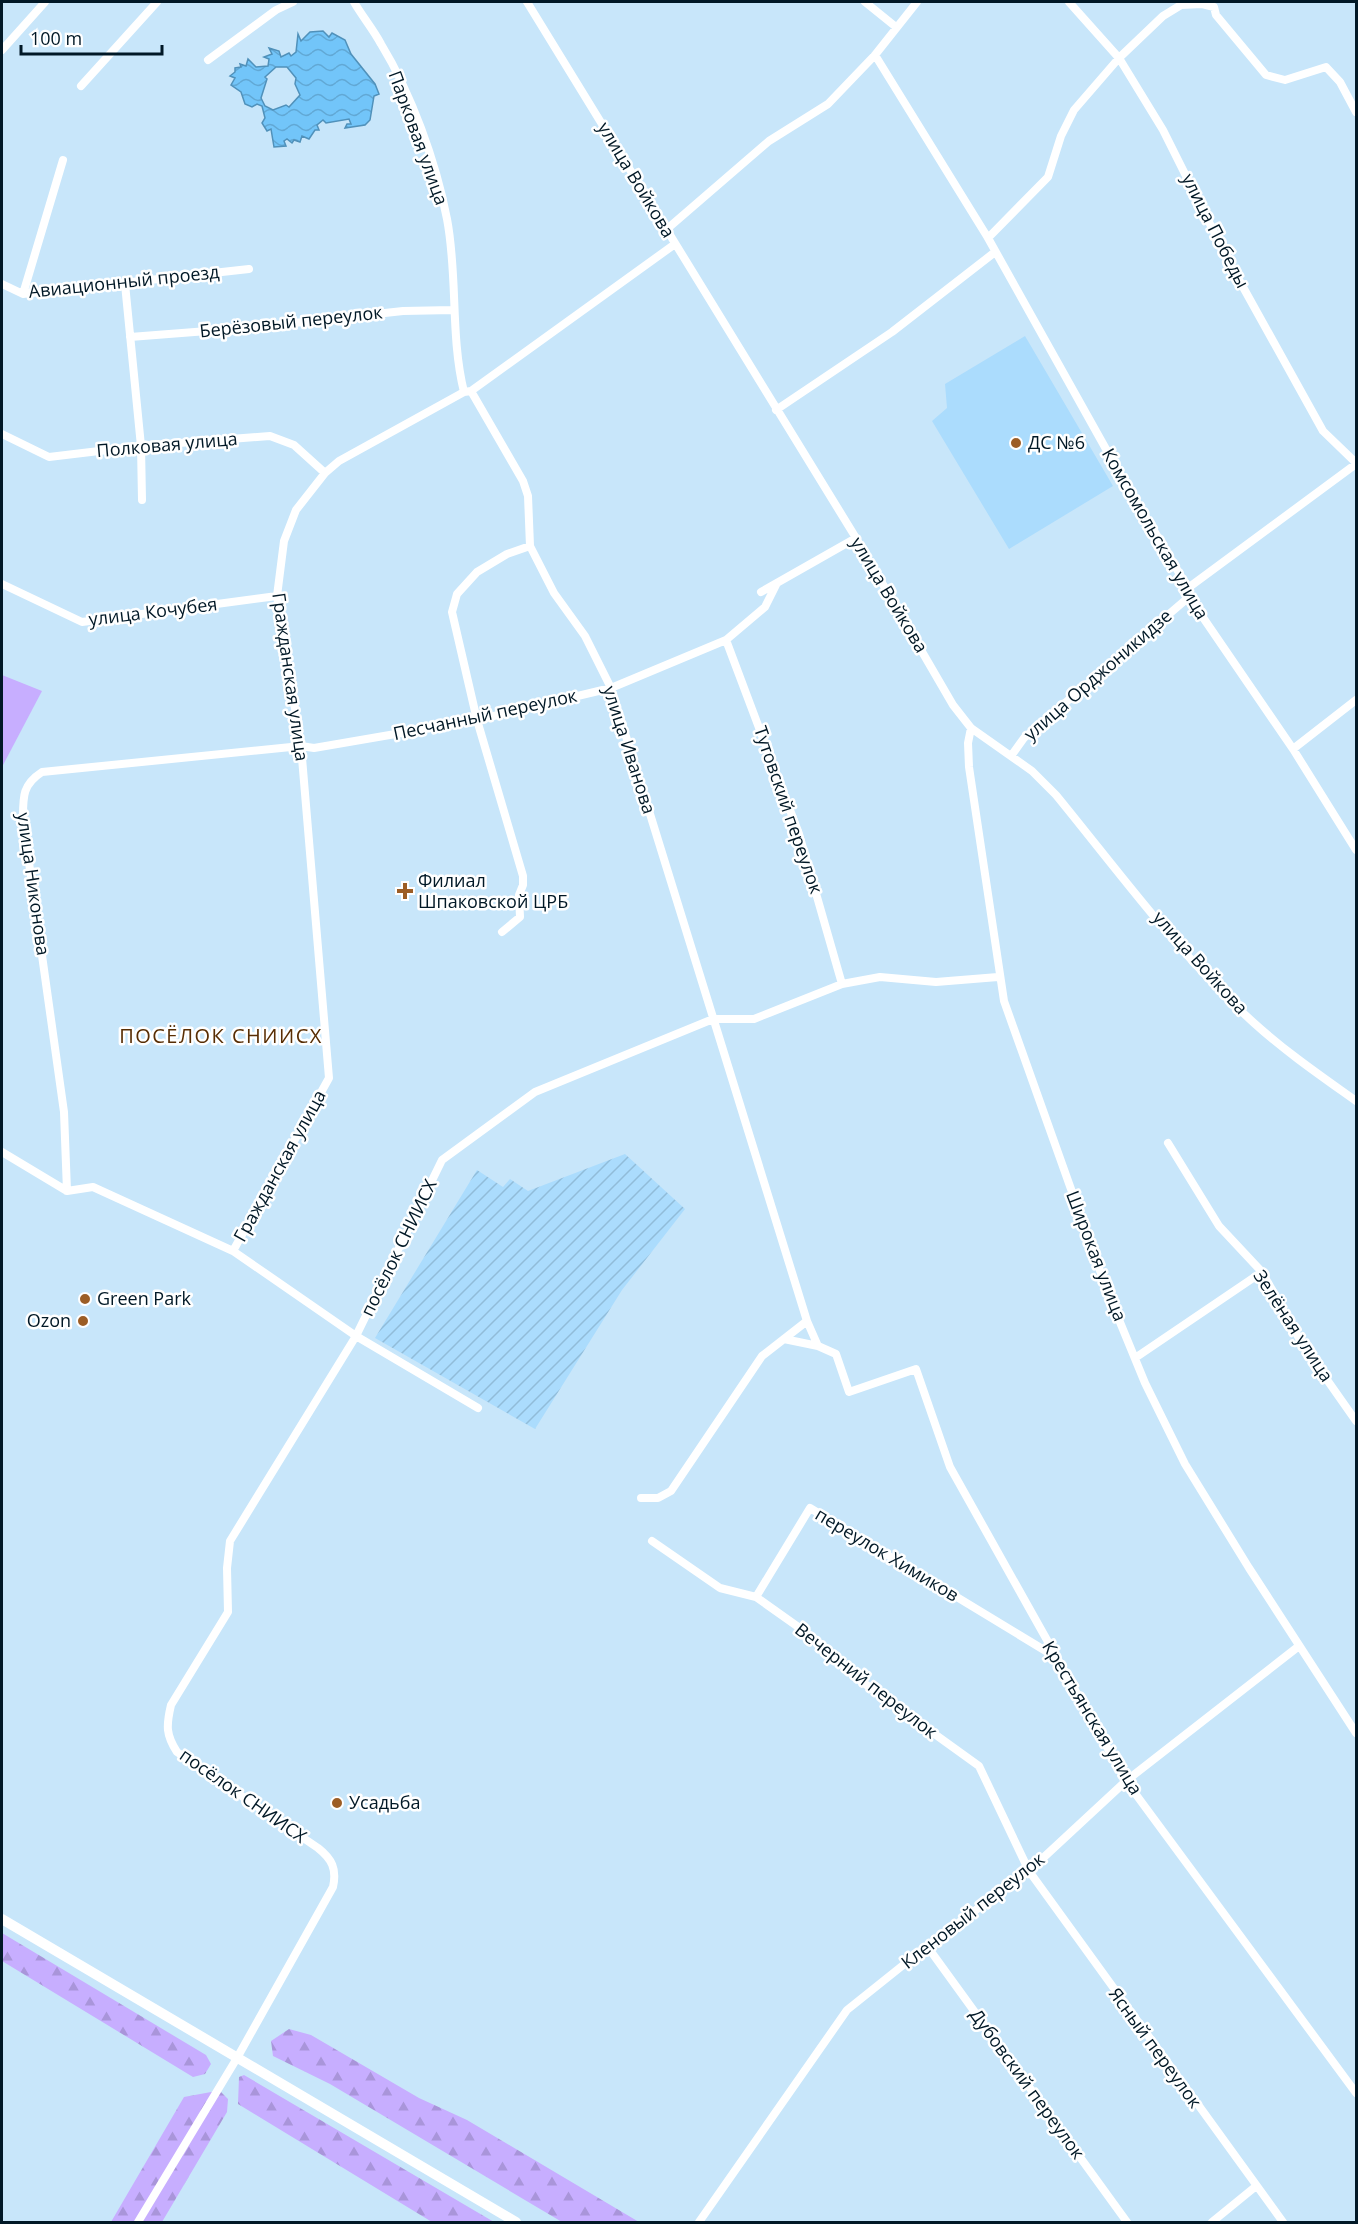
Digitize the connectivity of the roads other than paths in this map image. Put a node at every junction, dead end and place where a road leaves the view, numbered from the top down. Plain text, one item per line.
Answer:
1 (45, 2) edge
2 (158, 2) edge
3 (293, 2) edge
4 (354, 2) edge
5 (527, 2) edge
6 (865, 2) edge
7 (917, 2) edge
8 (1069, 2) edge
9 (896, 27) junction
10 (2, 51) edge
11 (875, 55) junction
12 (1119, 58) junction
13 (208, 60) dead end
14 (81, 86) dead end
15 (1356, 112) edge
16 (63, 160) dead end
17 (667, 229) junction
18 (988, 238) junction
19 (675, 244) junction
20 (995, 252) junction
21 (249, 269) dead end
22 (2, 284) edge
23 (125, 284) junction
24 (23, 294) junction
25 (453, 310) junction
26 (130, 338) junction
27 (468, 391) junction
28 (776, 410) junction
29 (2, 434) edge
30 (141, 446) junction
31 (1356, 464) edge
32 (325, 473) junction
33 (142, 500) dead end
34 (856, 538) junction
35 (530, 546) junction
36 (777, 583) junction
37 (2, 584) edge
38 (761, 592) dead end
39 (1189, 593) junction
40 (277, 596) junction
41 (726, 639) junction
42 (611, 688) junction
43 (1356, 700) edge
44 (477, 720) junction
45 (971, 728) junction
46 (301, 746) junction
47 (1293, 749) junction
48 (1011, 756) junction
49 (1356, 850) edge
50 (502, 932) dead end
51 (998, 977) junction
52 (842, 984) junction
53 (713, 1019) junction
54 (1356, 1101) edge
55 (1168, 1143) dead end
56 (2, 1152) edge
57 (67, 1191) junction
58 (233, 1251) junction
59 (1262, 1272) junction
60 (807, 1321) junction
61 (356, 1336) junction
62 (784, 1339) junction
63 (818, 1346) junction
64 (1135, 1358) junction
65 (478, 1408) dead end
66 (1356, 1420) edge
67 (641, 1498) dead end
68 (652, 1541) dead end
69 (756, 1597) junction
70 (1299, 1646) junction
71 (1054, 1656) junction
72 (1356, 1733) edge
73 (1126, 1781) junction
74 (1029, 1871) junction
75 (2, 1919) edge
76 (927, 1946) junction
77 (237, 2058) junction
78 (1356, 2093) edge
79 (1255, 2187) junction
80 (138, 2223) edge
81 (516, 2223) edge
82 (699, 2223) edge
83 (1127, 2223) edge
84 (1212, 2223) edge
85 (1283, 2223) edge

1 - 10 street
2 - 14 street
3 - 13 street
4 - 25 street, Парковая улица
5 - 17 street, улица Войкова
6 - 9 street
7 - 9 street
8 - 12 street, улица Победы
9 - 11 street
11 - 17 street
11 - 18 street, Комсомольская улица
12 - 15 street
12 - 18 street
12 - 31 street, улица Победы
16 - 24 street
17 - 19 street, улица Войкова
18 - 20 street, Комсомольская улица
19 - 27 street, Гражданская улица
19 - 28 street, улица Войкова
20 - 28 street
20 - 39 street, Комсомольская улица
21 - 23 street, Авиационный проезд
22 - 24 street, Авиационный проезд
23 - 24 street, Авиационный проезд
23 - 26 street
25 - 26 street, Берёзовый переулок
25 - 27 street, Парковая улица
26 - 30 street
27 - 32 street, Гражданская улица
27 - 35 street, улица Иванова
28 - 34 street, улица Войкова
29 - 30 street, Полковая улица
30 - 32 street, Полковая улица
30 - 33 street
31 - 39 street, улица Орджоникидзе
32 - 40 street, Гражданская улица
34 - 36 street
34 - 45 street, улица Войкова
35 - 42 street, улица Иванова
35 - 44 street
36 - 38 street
36 - 41 street, Песчанный переулок
37 - 40 street, улица Кочубея
39 - 47 street, Комсомольская улица
39 - 48 street, улица Орджоникидзе
40 - 46 street, Гражданская улица
41 - 42 street, Песчанный переулок
41 - 52 street, Тутовский переулок
42 - 44 street, Песчанный переулок
42 - 53 street, улица Иванова
43 - 47 street
44 - 46 street, Песчанный переулок
44 - 50 street
45 - 48 street, улица Войкова
45 - 51 street, Широкая улица
46 - 57 street, улица Никонова
46 - 58 street, Гражданская улица
47 - 49 street, Комсомольская улица
48 - 54 street, улица Войкова
51 - 52 street
51 - 64 street, Широкая улица
52 - 53 street
53 - 60 street, улица Иванова
53 - 61 street, посёлок СНИИСХ
55 - 59 street, Зелёная улица
56 - 57 street
57 - 58 street, посёлок СНИИСХ
58 - 61 street, посёлок СНИИСХ
59 - 64 street
59 - 66 street, Зелёная улица
60 - 62 street
60 - 63 street, улица Иванова
61 - 65 street, посёлок СНИИСХ
61 - 77 street, посёлок СНИИСХ
62 - 63 street
62 - 67 street
63 - 71 street, Крестьянская улица
64 - 70 street, Широкая улица
68 - 69 street, Вечерний переулок
69 - 71 street, переулок Химиков
69 - 74 street, Вечерний переулок
70 - 72 street, Широкая улица
70 - 73 street, Кленовый переулок
71 - 73 street, Крестьянская улица
73 - 74 street, Кленовый переулок
73 - 78 street, Крестьянская улица
74 - 76 street, Кленовый переулок
74 - 79 street, Ясный переулок
75 - 77 street
76 - 82 street, Кленовый переулок
76 - 83 street, Дубовский переулок
77 - 80 street
77 - 81 street
79 - 84 street
79 - 85 street, Ясный переулок

